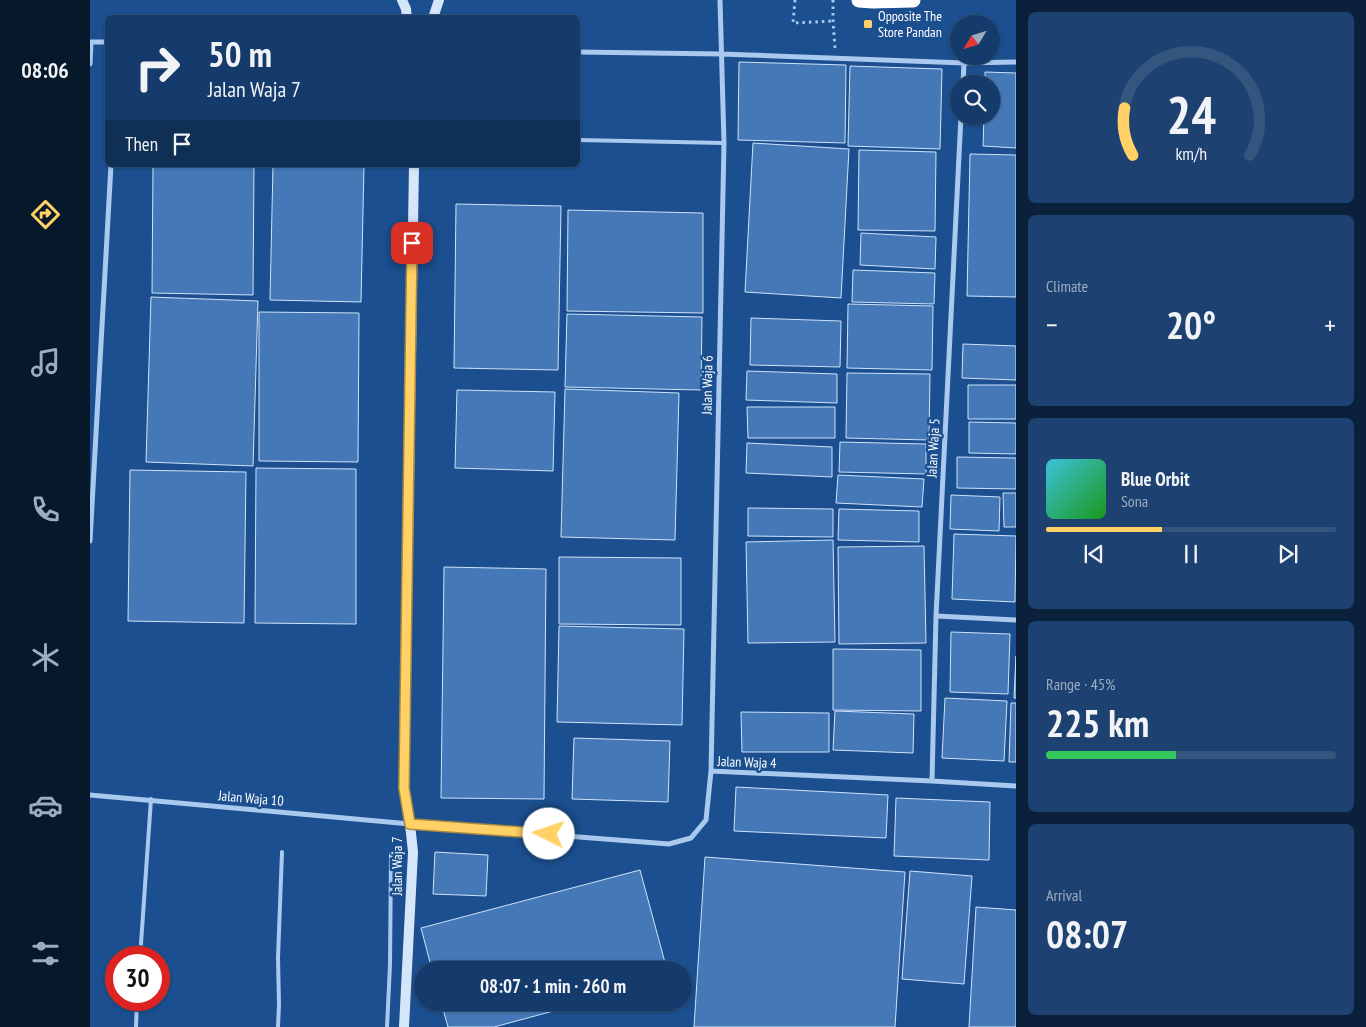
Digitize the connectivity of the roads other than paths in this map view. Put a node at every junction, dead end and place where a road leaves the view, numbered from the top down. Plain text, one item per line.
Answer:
1 (402, 0) edge
2 (439, 0) edge
3 (720, 0) edge
4 (859, 0) edge
5 (913, 0) edge
6 (407, 15) edge
7 (434, 15) edge
8 (90, 42) edge
9 (105, 42) edge
10 (580, 52) edge
11 (721, 54) junction
12 (1000, 62) edge
13 (1016, 62) edge
14 (950, 63) edge
15 (90, 64) edge
16 (961, 125) edge
17 (580, 140) edge
18 (724, 143) junction
19 (111, 167) edge
20 (414, 167) edge
21 (90, 541) edge
22 (936, 616) junction
23 (1016, 620) edge
24 (711, 771) junction
25 (932, 781) junction
26 (1016, 786) edge
27 (90, 794) edge
28 (151, 799) junction
29 (410, 824) junction
30 (282, 852) dead end
31 (391, 854) dead end
32 (141, 946) edge
33 (137, 1011) edge
34 (136, 1027) edge
35 (278, 1027) edge
36 (387, 1027) edge
37 (404, 1027) edge

1 - 6 street
2 - 7 street
3 - 11 street, Jalan Waja 6
4 - 5 highway
8 - 9 street
8 - 15 street
10 - 11 street
11 - 14 street
11 - 18 street, Jalan Waja 6
12 - 13 street
16 - 22 street, Jalan Waja 5
17 - 18 lane
18 - 24 street, Jalan Waja 6
19 - 21 street
20 - 29 street, Jalan Waja 7
22 - 23 street
22 - 25 street, Jalan Waja 5
24 - 25 street, Jalan Waja 4
24 - 29 street, Jalan Waja 4
25 - 26 street, Jalan Waja 4
27 - 28 street, Jalan Waja 10
28 - 29 street, Jalan Waja 10
28 - 32 lane
29 - 37 street, Jalan Waja 7
30 - 35 lane
31 - 36 lane
33 - 34 lane

